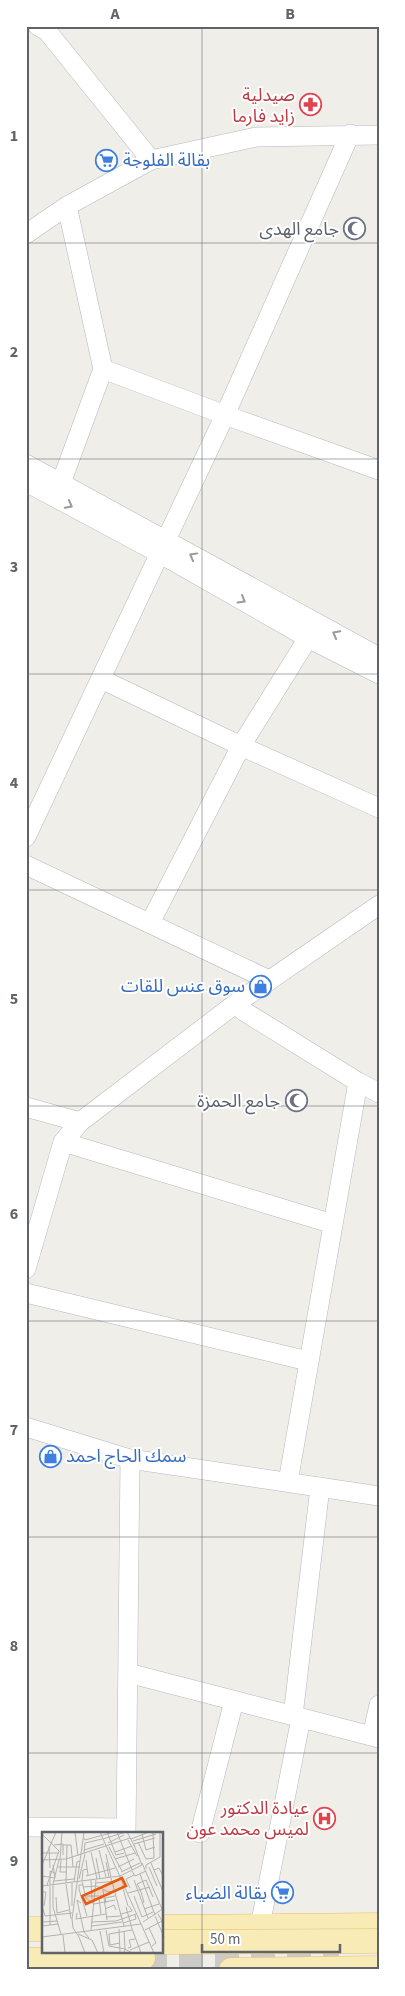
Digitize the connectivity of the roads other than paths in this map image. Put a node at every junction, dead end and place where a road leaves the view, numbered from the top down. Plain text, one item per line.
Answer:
1 (45, 28) edge
2 (350, 134) junction
3 (379, 135) edge
4 (152, 160) junction
5 (67, 206) junction
6 (26, 234) edge
7 (103, 369) junction
8 (225, 415) junction
9 (26, 464) edge
10 (379, 470) edge
11 (26, 482) edge
12 (61, 483) junction
13 (163, 547) junction
14 (308, 638) junction
15 (379, 657) edge
16 (379, 674) edge
17 (101, 679) junction
18 (241, 746) junction
19 (379, 808) edge
20 (26, 837) edge
21 (26, 865) edge
22 (379, 905) edge
23 (150, 922) junction
24 (269, 980) junction
25 (235, 1004) junction
26 (358, 1082) junction
27 (379, 1093) edge
28 (26, 1106) edge
29 (80, 1122) junction
30 (62, 1142) junction
31 (333, 1224) junction
32 (31, 1236) edge
33 (26, 1269) edge
34 (26, 1293) edge
35 (308, 1361) junction
36 (26, 1427) edge
37 (130, 1459) junction
38 (288, 1482) junction
39 (320, 1487) junction
40 (379, 1496) edge
41 (128, 1673) junction
42 (234, 1701) junction
43 (379, 1705) edge
44 (297, 1717) junction
45 (375, 1737) edge
46 (26, 1827) edge
47 (126, 1831) edge
48 (200, 1833) dead end
49 (368, 1925) edge
50 (260, 1926) junction
51 (164, 1927) edge
52 (26, 1929) edge
53 (42, 1929) edge
54 (26, 1942) edge
55 (42, 1942) edge
56 (164, 1942) edge
57 (379, 1942) edge
58 (143, 1958) tunnel mouth
59 (26, 1960) edge
60 (368, 1968) edge
61 (231, 1970) edge

1 - 4 street
2 - 3 street
2 - 4 street
2 - 8 street
4 - 5 street
5 - 6 street
5 - 7 street
7 - 8 street
7 - 12 street
8 - 10 street
8 - 13 street
9 - 12 street
11 -> 13 street
12 - 13 street
13 -> 14 street
15 -> 13 street
13 - 17 street
14 - 16 street
14 - 18 street
17 - 18 street
17 - 20 street
18 - 19 street
18 - 23 street
21 - 23 street
22 - 24 street
23 - 24 street
24 - 25 street
25 - 26 street
25 - 29 street
26 - 27 street
26 - 31 street
28 - 29 street
29 - 30 street
30 - 31 street
30 - 32 street
31 - 35 street
32 - 33 street
34 - 35 street
35 - 38 street
36 - 37 street
37 - 38 street
37 - 41 street
38 - 39 street
39 - 40 street
39 - 44 street
41 - 42 street
41 - 47 street
42 - 44 street
42 - 48 street
43 - 45 street
44 - 45 street
44 - 50 street
46 - 47 street
49 - 50 main road
49 - 60 main road
50 - 51 main road
52 - 53 main road
54 - 55 main road
56 - 57 main road, bridge
58 - 59 main road
60 - 61 main road

